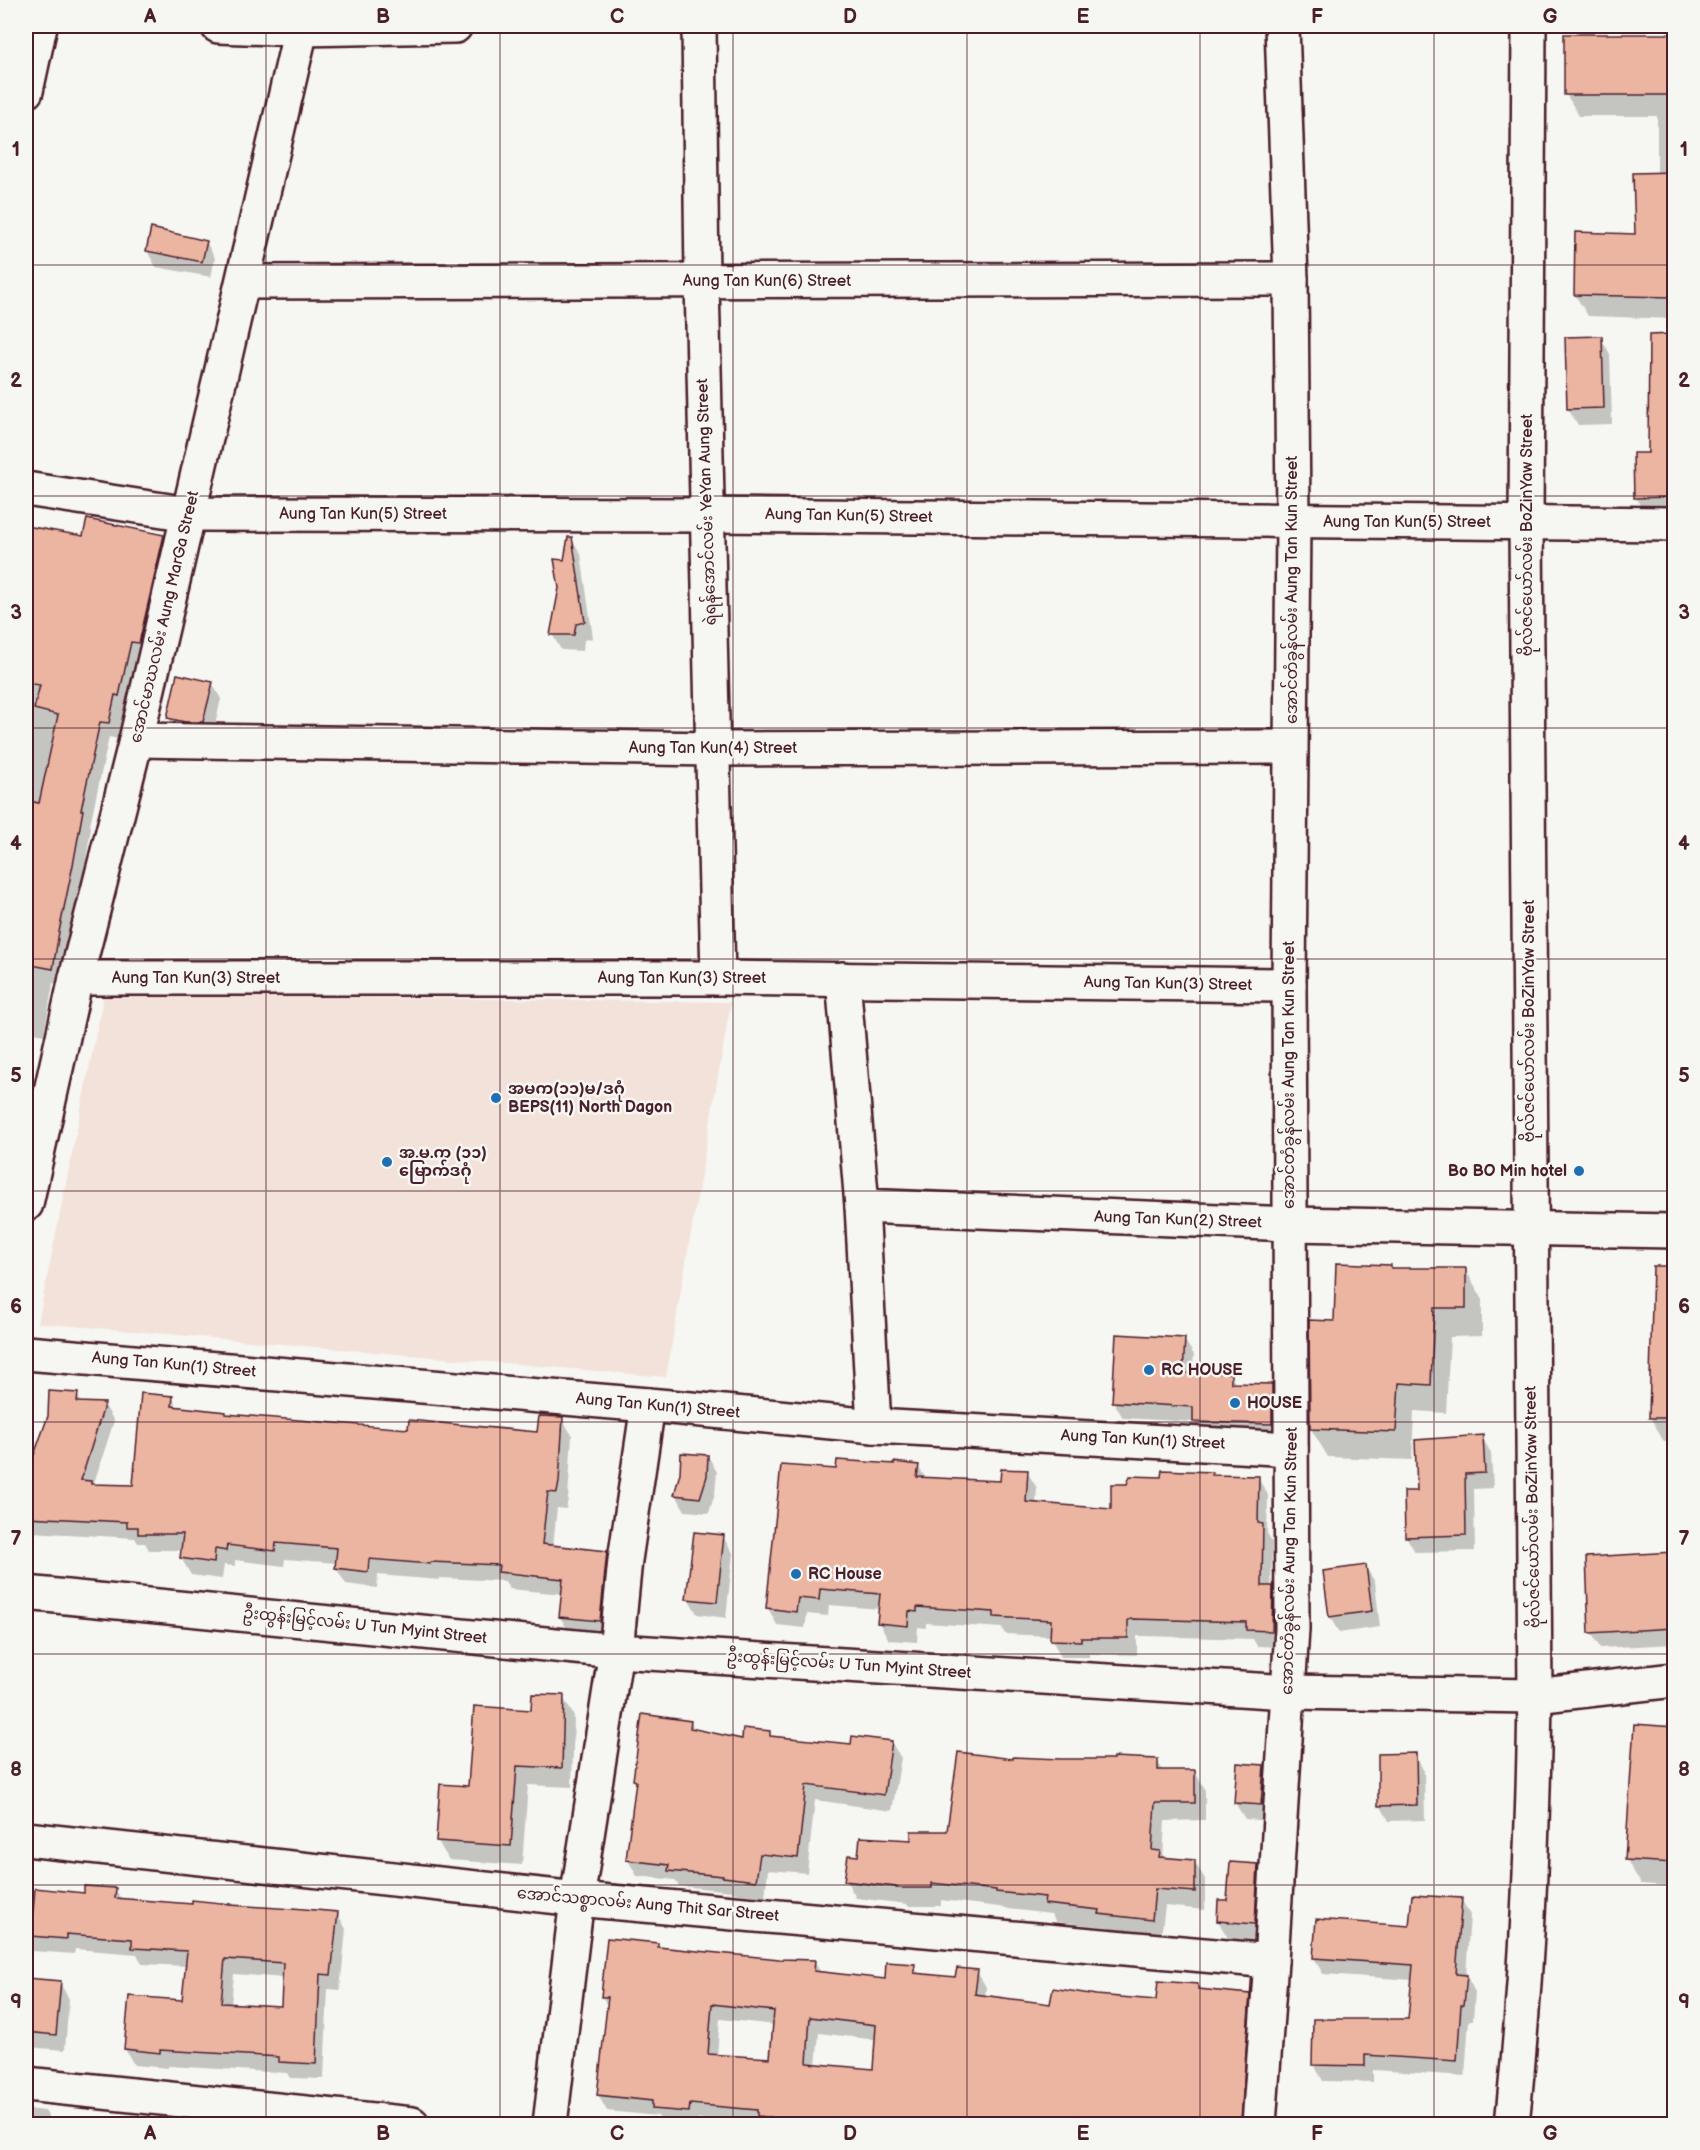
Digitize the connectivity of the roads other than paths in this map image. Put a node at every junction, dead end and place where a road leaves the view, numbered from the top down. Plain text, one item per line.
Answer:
1 (40, 26) edge
2 (218, 26) edge
3 (455, 26) edge
4 (699, 26) edge
5 (1282, 26) edge
6 (1529, 26) edge
7 (301, 29) junction
8 (26, 91) edge
9 (1291, 279) junction
10 (243, 282) junction
11 (702, 282) junction
12 (26, 489) edge
13 (189, 514) junction
14 (708, 514) junction
15 (1293, 521) junction
16 (1526, 522) junction
17 (1674, 524) edge
18 (136, 740) junction
19 (1290, 747) junction
20 (714, 749) junction
21 (76, 978) junction
22 (718, 978) junction
23 (843, 979) junction
24 (1289, 985) junction
25 (29, 1168) edge
26 (26, 1204) edge
27 (862, 1206) junction
28 (1289, 1224) junction
29 (1530, 1227) junction
30 (1674, 1231) edge
31 (26, 1353) edge
32 (648, 1405) junction
33 (874, 1426) junction
34 (1291, 1449) junction
35 (26, 1593) edge
36 (616, 1651) junction
37 (1674, 1680) edge
38 (1289, 1692) junction
39 (1535, 1696) junction
40 (26, 1839) edge
41 (578, 1899) junction
42 (1271, 1961) junction
43 (26, 2084) edge
44 (412, 2124) edge
45 (550, 2124) edge
46 (1259, 2124) edge
47 (1512, 2124) edge

1 - 8 street
2 - 7 street
3 - 7 street
4 - 11 street, ရဲရန်အောင်လမ်း YeYan Aung Street
5 - 9 street, အောင်တံခွန်လမ်း Aung Tan Kun Street
6 - 16 street, ဗိုလ်ဇင်ယော်လမ်း BoZinYaw Street
7 - 10 street, အောင်မာဃလမ်း Aung MarGa Street
9 - 11 street, Aung Tan Kun(6) Street
9 - 15 street, အောင်တံခွန်လမ်း Aung Tan Kun Street
10 - 11 street, Aung Tan Kun(6) Street
10 - 13 street, အောင်မာဃလမ်း Aung MarGa Street
11 - 14 street, ရဲရန်အောင်လမ်း YeYan Aung Street
12 - 13 street, Aung Tan Kun(5) Street
13 - 14 street, Aung Tan Kun(5) Street
13 - 18 street, အောင်မာဃလမ်း Aung MarGa Street
14 - 15 street, Aung Tan Kun(5) Street
14 - 20 street, ရဲရန်အောင်လမ်း YeYan Aung Street
15 - 16 street, Aung Tan Kun(5) Street
15 - 19 street, အောင်တံခွန်လမ်း Aung Tan Kun Street
16 - 17 street, Aung Tan Kun(5) Street
16 - 29 street, ဗိုလ်ဇင်ယော်လမ်း BoZinYaw Street
18 - 20 street, Aung Tan Kun(4) Street
18 - 21 street, အောင်မာဃလမ်း Aung MarGa Street
19 - 20 street, Aung Tan Kun(4) Street
19 - 24 street, အောင်တံခွန်လမ်း Aung Tan Kun Street
20 - 22 street, ရဲရန်အောင်လမ်း YeYan Aung Street
21 - 22 street, Aung Tan Kun(3) Street
21 - 25 street, အောင်မာဃလမ်း Aung MarGa Street
22 - 23 street, Aung Tan Kun(3) Street
23 - 24 street, Aung Tan Kun(3) Street
23 - 27 street
24 - 28 street, အောင်တံခွန်လမ်း Aung Tan Kun Street
25 - 26 street, အောင်မာဃလမ်း Aung MarGa Street
27 - 28 street, Aung Tan Kun(2) Street
27 - 33 street
28 - 29 street, Aung Tan Kun(2) Street
28 - 34 street, အောင်တံခွန်လမ်း Aung Tan Kun Street
29 - 30 street, Aung Tan Kun(2) Street
29 - 39 street, ဗိုလ်ဇင်ယော်လမ်း BoZinYaw Street
31 - 32 street, Aung Tan Kun(1) Street
32 - 33 street, Aung Tan Kun(1) Street
32 - 36 street
33 - 34 street, Aung Tan Kun(1) Street
34 - 38 street, အောင်တံခွန်လမ်း Aung Tan Kun Street
35 - 36 street, ဦးထွန်းမြင့်လမ်း U Tun Myint Street
36 - 38 street, ဦးထွန်းမြင့်လမ်း U Tun Myint Street
36 - 41 street
37 - 39 street, ဦးထွန်းမြင့်လမ်း U Tun Myint Street
38 - 39 street, ဦးထွန်းမြင့်လမ်း U Tun Myint Street
38 - 42 street, အောင်တံခွန်လမ်း Aung Tan Kun Street
39 - 47 street, ဗိုလ်ဇင်ယော်လမ်း BoZinYaw Street
40 - 41 street, အောင်သစ္စာလမ်း Aung Thit Sar Street
41 - 42 street, အောင်သစ္စာလမ်း Aung Thit Sar Street
41 - 45 street
42 - 46 street, အောင်တံခွန်လမ်း Aung Tan Kun Street
43 - 44 street

